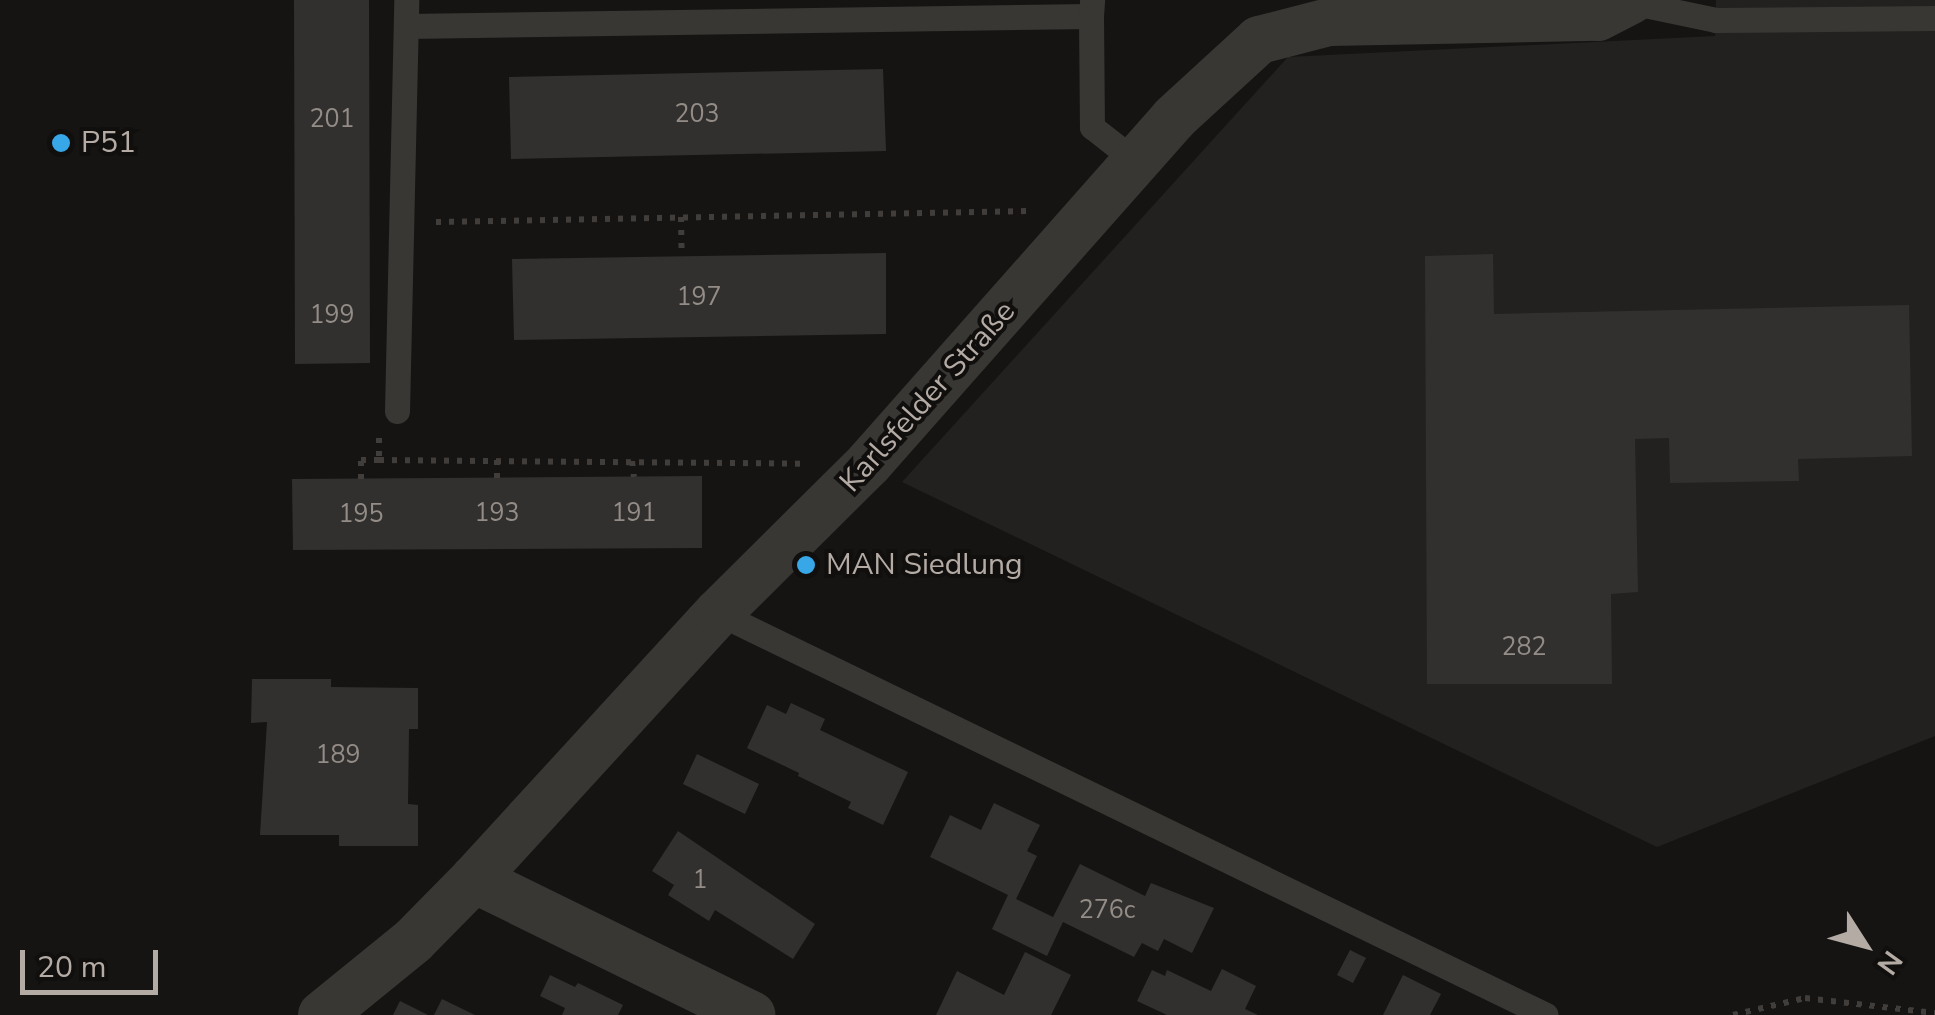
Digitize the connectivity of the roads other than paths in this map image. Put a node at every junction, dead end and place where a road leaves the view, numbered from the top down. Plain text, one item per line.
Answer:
1 (406, 0) edge
2 (1630, 1) edge
3 (1091, 8) edge
4 (1323, 11) edge
5 (1935, 18) edge
6 (406, 26) junction
7 (1136, 162) junction
8 (397, 410) road end
9 (718, 613) junction
10 (474, 879) junction
11 (322, 1015) edge
12 (752, 1015) edge
13 (1546, 1015) edge

1 - 6 lane
2 - 4 street, Karlsfelder Straße
2 - 5 lane
3 - 6 lane
3 - 7 lane
4 - 7 street, Karlsfelder Straße
6 - 8 lane
7 - 9 street, Karlsfelder Straße
9 - 10 street, Karlsfelder Straße
9 - 13 lane
10 - 11 street, Karlsfelder Straße
10 - 12 street

